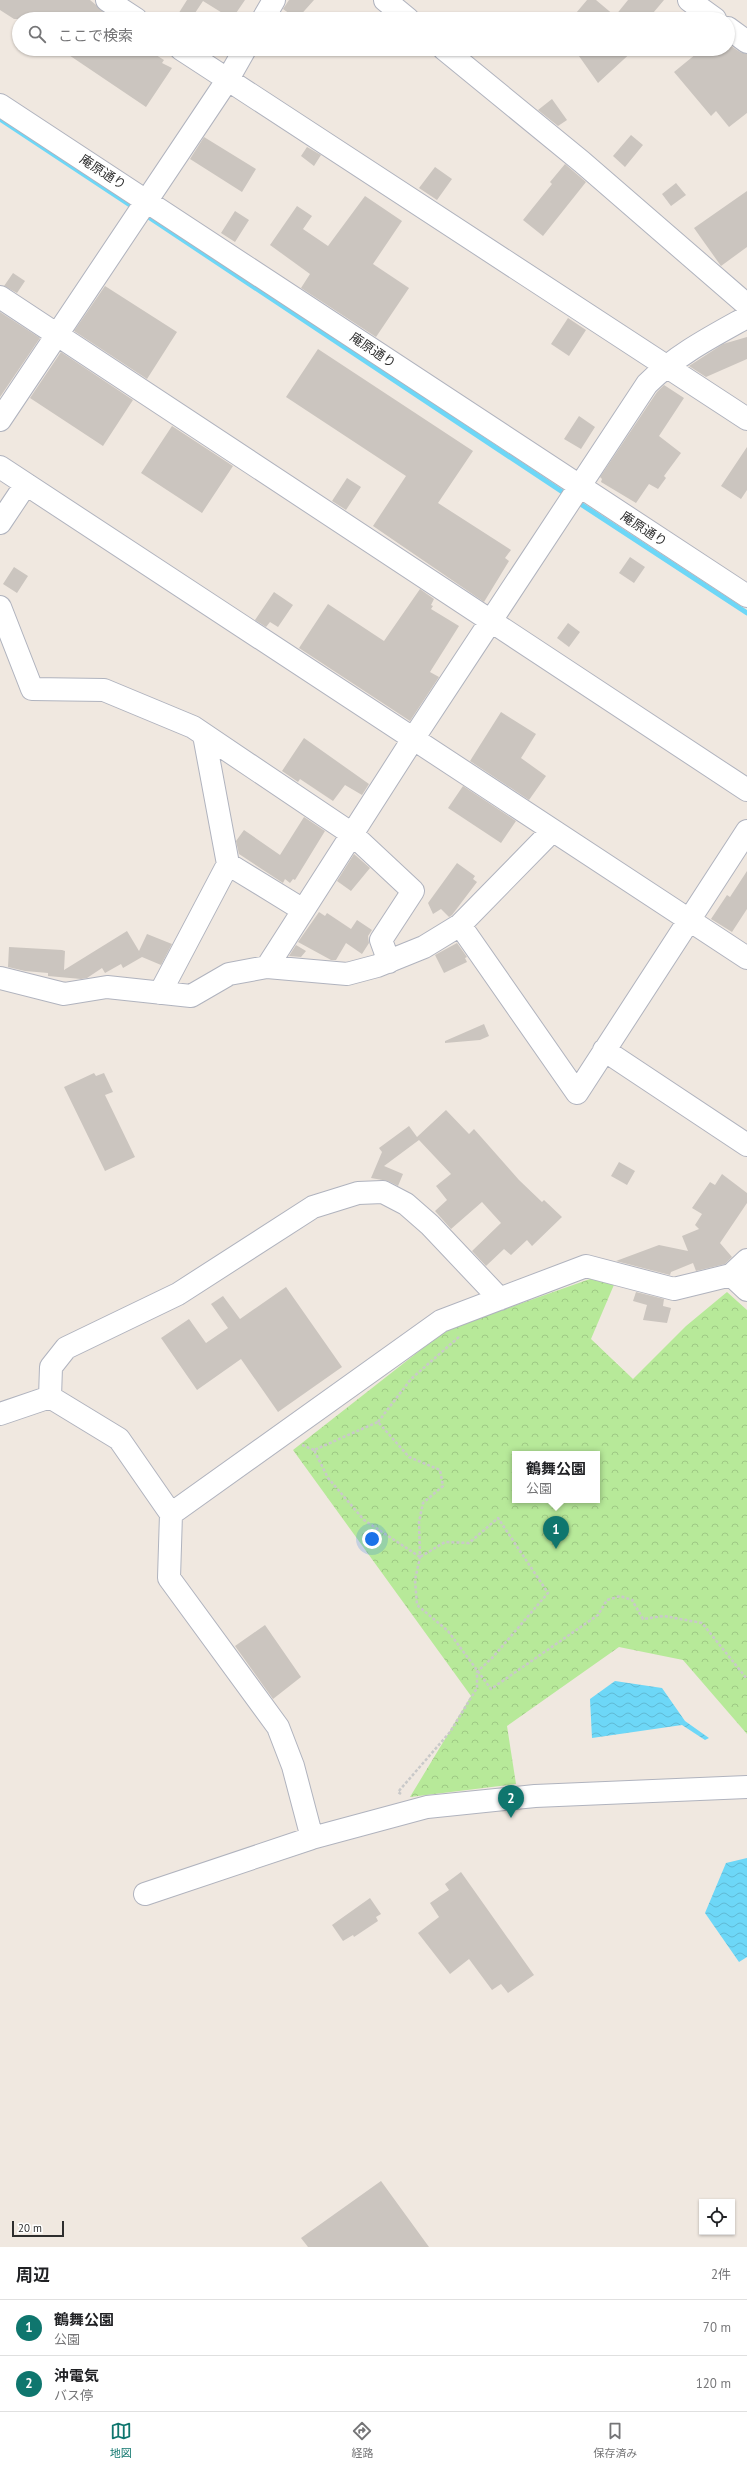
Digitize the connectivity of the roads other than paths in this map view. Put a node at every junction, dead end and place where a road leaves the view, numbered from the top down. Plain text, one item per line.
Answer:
1 (108, 0) edge
2 (274, 0) edge
3 (385, 0) edge
4 (689, 0) edge
5 (126, 12) edge
6 (267, 12) edge
7 (400, 12) edge
8 (705, 12) edge
9 (735, 33) edge
10 (747, 42) edge
11 (192, 56) edge
12 (241, 56) edge
13 (453, 56) edge
14 (228, 79) junction
15 (0, 105) edge
16 (147, 200) junction
17 (0, 297) edge
18 (747, 305) edge
19 (747, 317) edge
20 (57, 335) junction
21 (666, 366) junction
22 (747, 419) edge
23 (0, 420) edge
24 (0, 467) edge
25 (26, 484) junction
26 (581, 488) junction
27 (0, 523) edge
28 (747, 596) edge
29 (0, 607) edge
30 (492, 622) junction
31 (204, 735) junction
32 (413, 739) junction
33 (747, 790) edge
34 (552, 831) junction
35 (747, 831) edge
36 (352, 834) junction
37 (228, 864) junction
38 (303, 910) junction
39 (689, 920) junction
40 (460, 925) junction
41 (747, 958) edge
42 (389, 962) junction
43 (267, 967) junction
44 (0, 978) edge
45 (160, 993) junction
46 (604, 1050) junction
47 (747, 1145) edge
48 (747, 1260) edge
49 (730, 1275) junction
50 (747, 1290) edge
51 (500, 1299) junction
52 (50, 1397) junction
53 (0, 1414) edge
54 (171, 1514) junction
55 (747, 1787) edge
56 (312, 1838) junction
57 (145, 1894) dead end

1 - 5 street
2 - 6 street
3 - 7 street
4 - 8 street
9 - 10 street
11 - 14 street
12 - 14 street
13 - 18 street
14 - 16 street
14 - 21 street
15 - 16 street, 庵原通り
16 - 20 street
16 - 26 street, 庵原通り
17 - 20 street
19 - 21 street
20 - 23 street
20 - 30 street
21 - 22 street
21 - 26 street
24 - 25 street
25 - 27 street
25 - 32 street
26 - 28 street, 庵原通り
26 - 30 street
29 - 31 street
30 - 32 street
30 - 33 street
31 - 36 street
31 - 37 street
32 - 34 street
32 - 36 street
34 - 39 street
34 - 40 street
35 - 39 street
36 - 38 street
36 - 42 street
37 - 38 street
37 - 45 street
38 - 43 street
39 - 41 street
39 - 46 street
40 - 42 street
40 - 46 street
42 - 43 street
43 - 45 street
44 - 45 street
46 - 47 street
48 - 49 street
49 - 50 street
49 - 51 street
51 - 52 street
51 - 54 street
52 - 53 street
52 - 54 street
54 - 56 street
55 - 56 street
56 - 57 street

